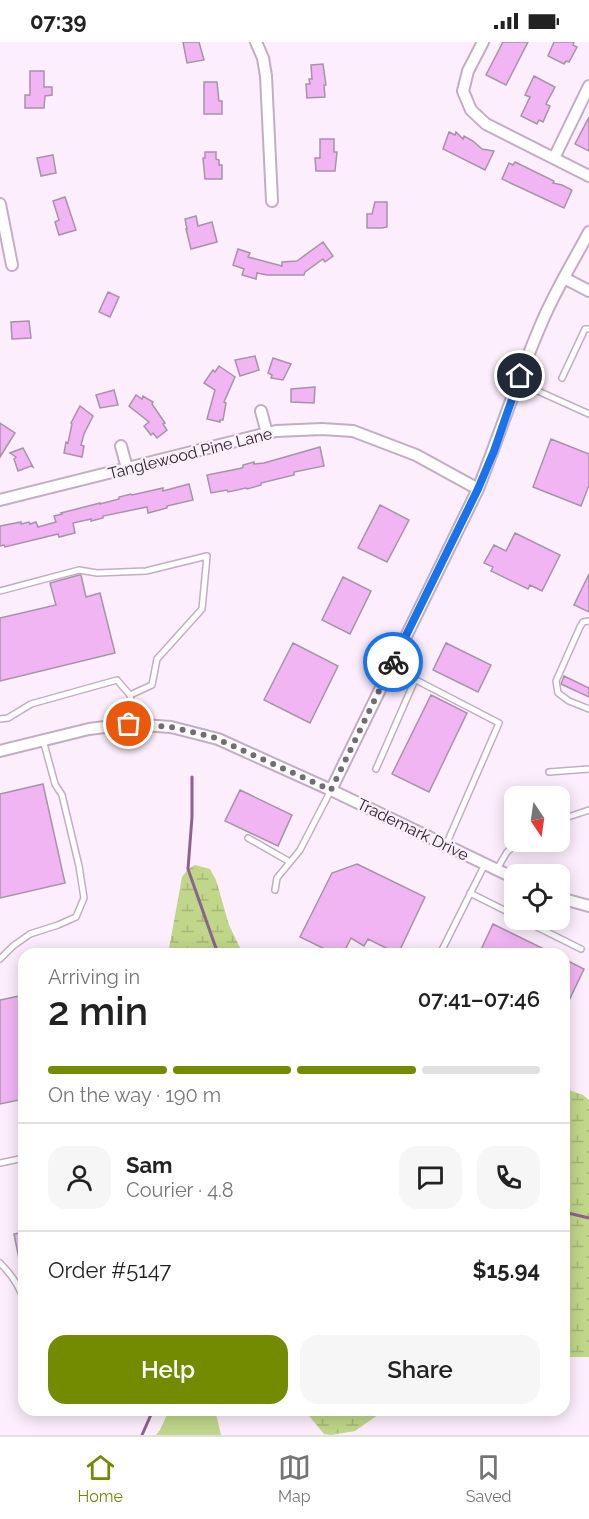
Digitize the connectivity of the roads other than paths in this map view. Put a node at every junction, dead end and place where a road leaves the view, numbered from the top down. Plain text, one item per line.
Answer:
1 (256, 42) edge
2 (483, 42) edge
3 (589, 86) edge
4 (554, 158) junction
5 (589, 176) edge
6 (272, 201) dead end
7 (0, 204) edge
8 (589, 232) edge
9 (12, 265) dead end
10 (564, 278) junction
11 (589, 291) edge
12 (589, 329) edge
13 (562, 378) dead end
14 (518, 382) junction
15 (261, 411) dead end
16 (589, 414) edge
17 (267, 434) junction
18 (121, 446) dead end
19 (127, 468) junction
20 (478, 489) junction
21 (0, 500) edge
22 (0, 591) edge
23 (589, 621) edge
24 (391, 668) junction
25 (415, 680) junction
26 (130, 695) junction
27 (589, 709) edge
28 (0, 719) edge
29 (129, 724) junction
30 (43, 740) junction
31 (0, 751) edge
32 (376, 769) dead end
33 (589, 769) edge
34 (549, 772) dead end
35 (331, 790) junction
36 (589, 810) edge
37 (570, 817) edge
38 (248, 838) dead end
39 (446, 845) junction
40 (507, 852) edge
41 (290, 862) junction
42 (485, 864) junction
43 (497, 869) junction
44 (504, 873) edge
45 (275, 890) dead end
46 (470, 893) junction
47 (570, 901) edge
48 (589, 906) edge
49 (504, 910) edge
50 (543, 930) edge
51 (443, 948) edge
52 (581, 949) dead end
53 (0, 959) edge
54 (18, 1159) edge
55 (0, 1163) edge
56 (0, 1263) edge
57 (18, 1287) edge

1 - 6 street
2 - 4 street
3 - 4 street
4 - 5 street
7 - 9 street
8 - 10 street
10 - 11 street
10 - 14 street
12 - 13 lane
14 - 16 lane
14 - 20 street
15 - 17 street
17 - 19 street, Tanglewood Pine Lane
17 - 20 street, Tanglewood Pine Lane
18 - 19 street
19 - 21 street, Tanglewood Pine Lane
20 - 24 street
22 - 26 lane
23 - 27 lane
24 - 25 lane
24 - 35 street
25 - 32 lane
25 - 39 lane
26 - 28 lane
26 - 29 lane
29 - 30 street, Trademark Drive
29 - 35 street, Trademark Drive
30 - 31 street, Trademark Drive
30 - 53 lane
33 - 34 lane
35 - 39 street, Trademark Drive
35 - 41 lane
36 - 37 lane
38 - 41 lane
39 - 42 street, Trademark Drive
40 - 43 lane
41 - 45 lane
42 - 43 street, Trademark Drive
42 - 46 lane
43 - 44 street, Trademark Drive
46 - 49 lane
46 - 51 lane
47 - 48 street
50 - 52 lane
54 - 55 lane
56 - 57 lane

